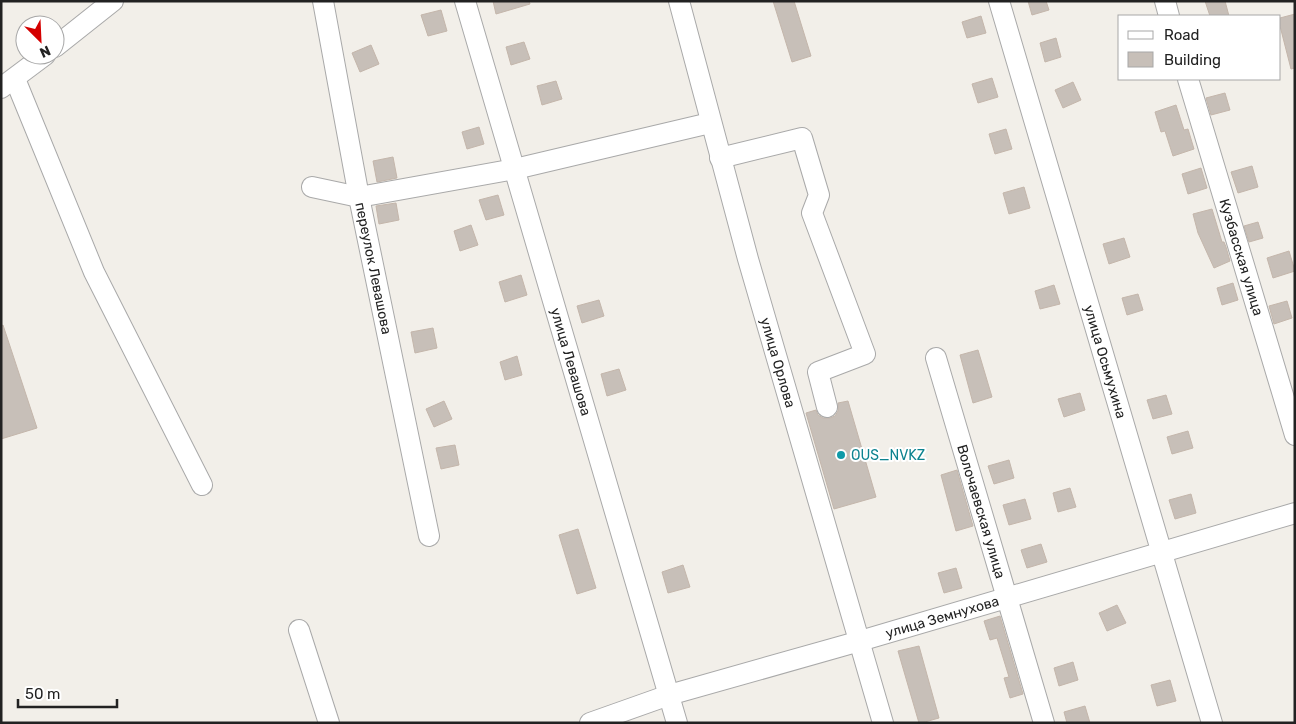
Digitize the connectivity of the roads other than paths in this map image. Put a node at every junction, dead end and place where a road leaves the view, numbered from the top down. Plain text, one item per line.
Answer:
1 (113, 1) edge
2 (323, 1) edge
3 (465, 1) edge
4 (679, 1) edge
5 (999, 1) edge
6 (1165, 1) edge
7 (1169, 15) edge
8 (65, 39) edge
9 (32, 65) edge
10 (1188, 80) edge
11 (8, 83) edge
12 (710, 123) junction
13 (720, 158) junction
14 (515, 169) junction
15 (312, 187) dead end
16 (359, 196) junction
17 (936, 358) dead end
18 (828, 407) dead end
19 (1295, 435) edge
20 (202, 485) dead end
21 (1295, 513) edge
22 (429, 536) dead end
23 (1163, 553) junction
24 (1007, 598) junction
25 (299, 630) dead end
26 (860, 641) junction
27 (669, 695) junction
28 (329, 723) edge
29 (590, 723) edge
30 (677, 723) edge
31 (884, 723) edge
32 (1044, 723) edge
33 (1212, 723) edge

1 - 8 street
2 - 16 street, переулок Левашова
3 - 14 street, улица Левашова
4 - 12 street, улица Орлова
5 - 23 street, улица Осьмухина
6 - 7 street
9 - 11 street
10 - 19 street, Кузбасская улица
11 - 20 street
12 - 13 street, улица Орлова
12 - 14 street
13 - 18 street
13 - 26 street, улица Орлова
14 - 16 street
14 - 27 street, улица Левашова
15 - 16 street
16 - 22 street, переулок Левашова
17 - 24 street, Волочаевская улица
21 - 23 street, улица Земнухова
23 - 24 street, улица Земнухова
23 - 33 street, улица Осьмухина
24 - 26 street, улица Земнухова
24 - 32 street, Волочаевская улица
25 - 28 street
26 - 27 street, улица Земнухова
26 - 31 street, улица Орлова
27 - 29 street, улица Земнухова
27 - 30 street, улица Левашова

